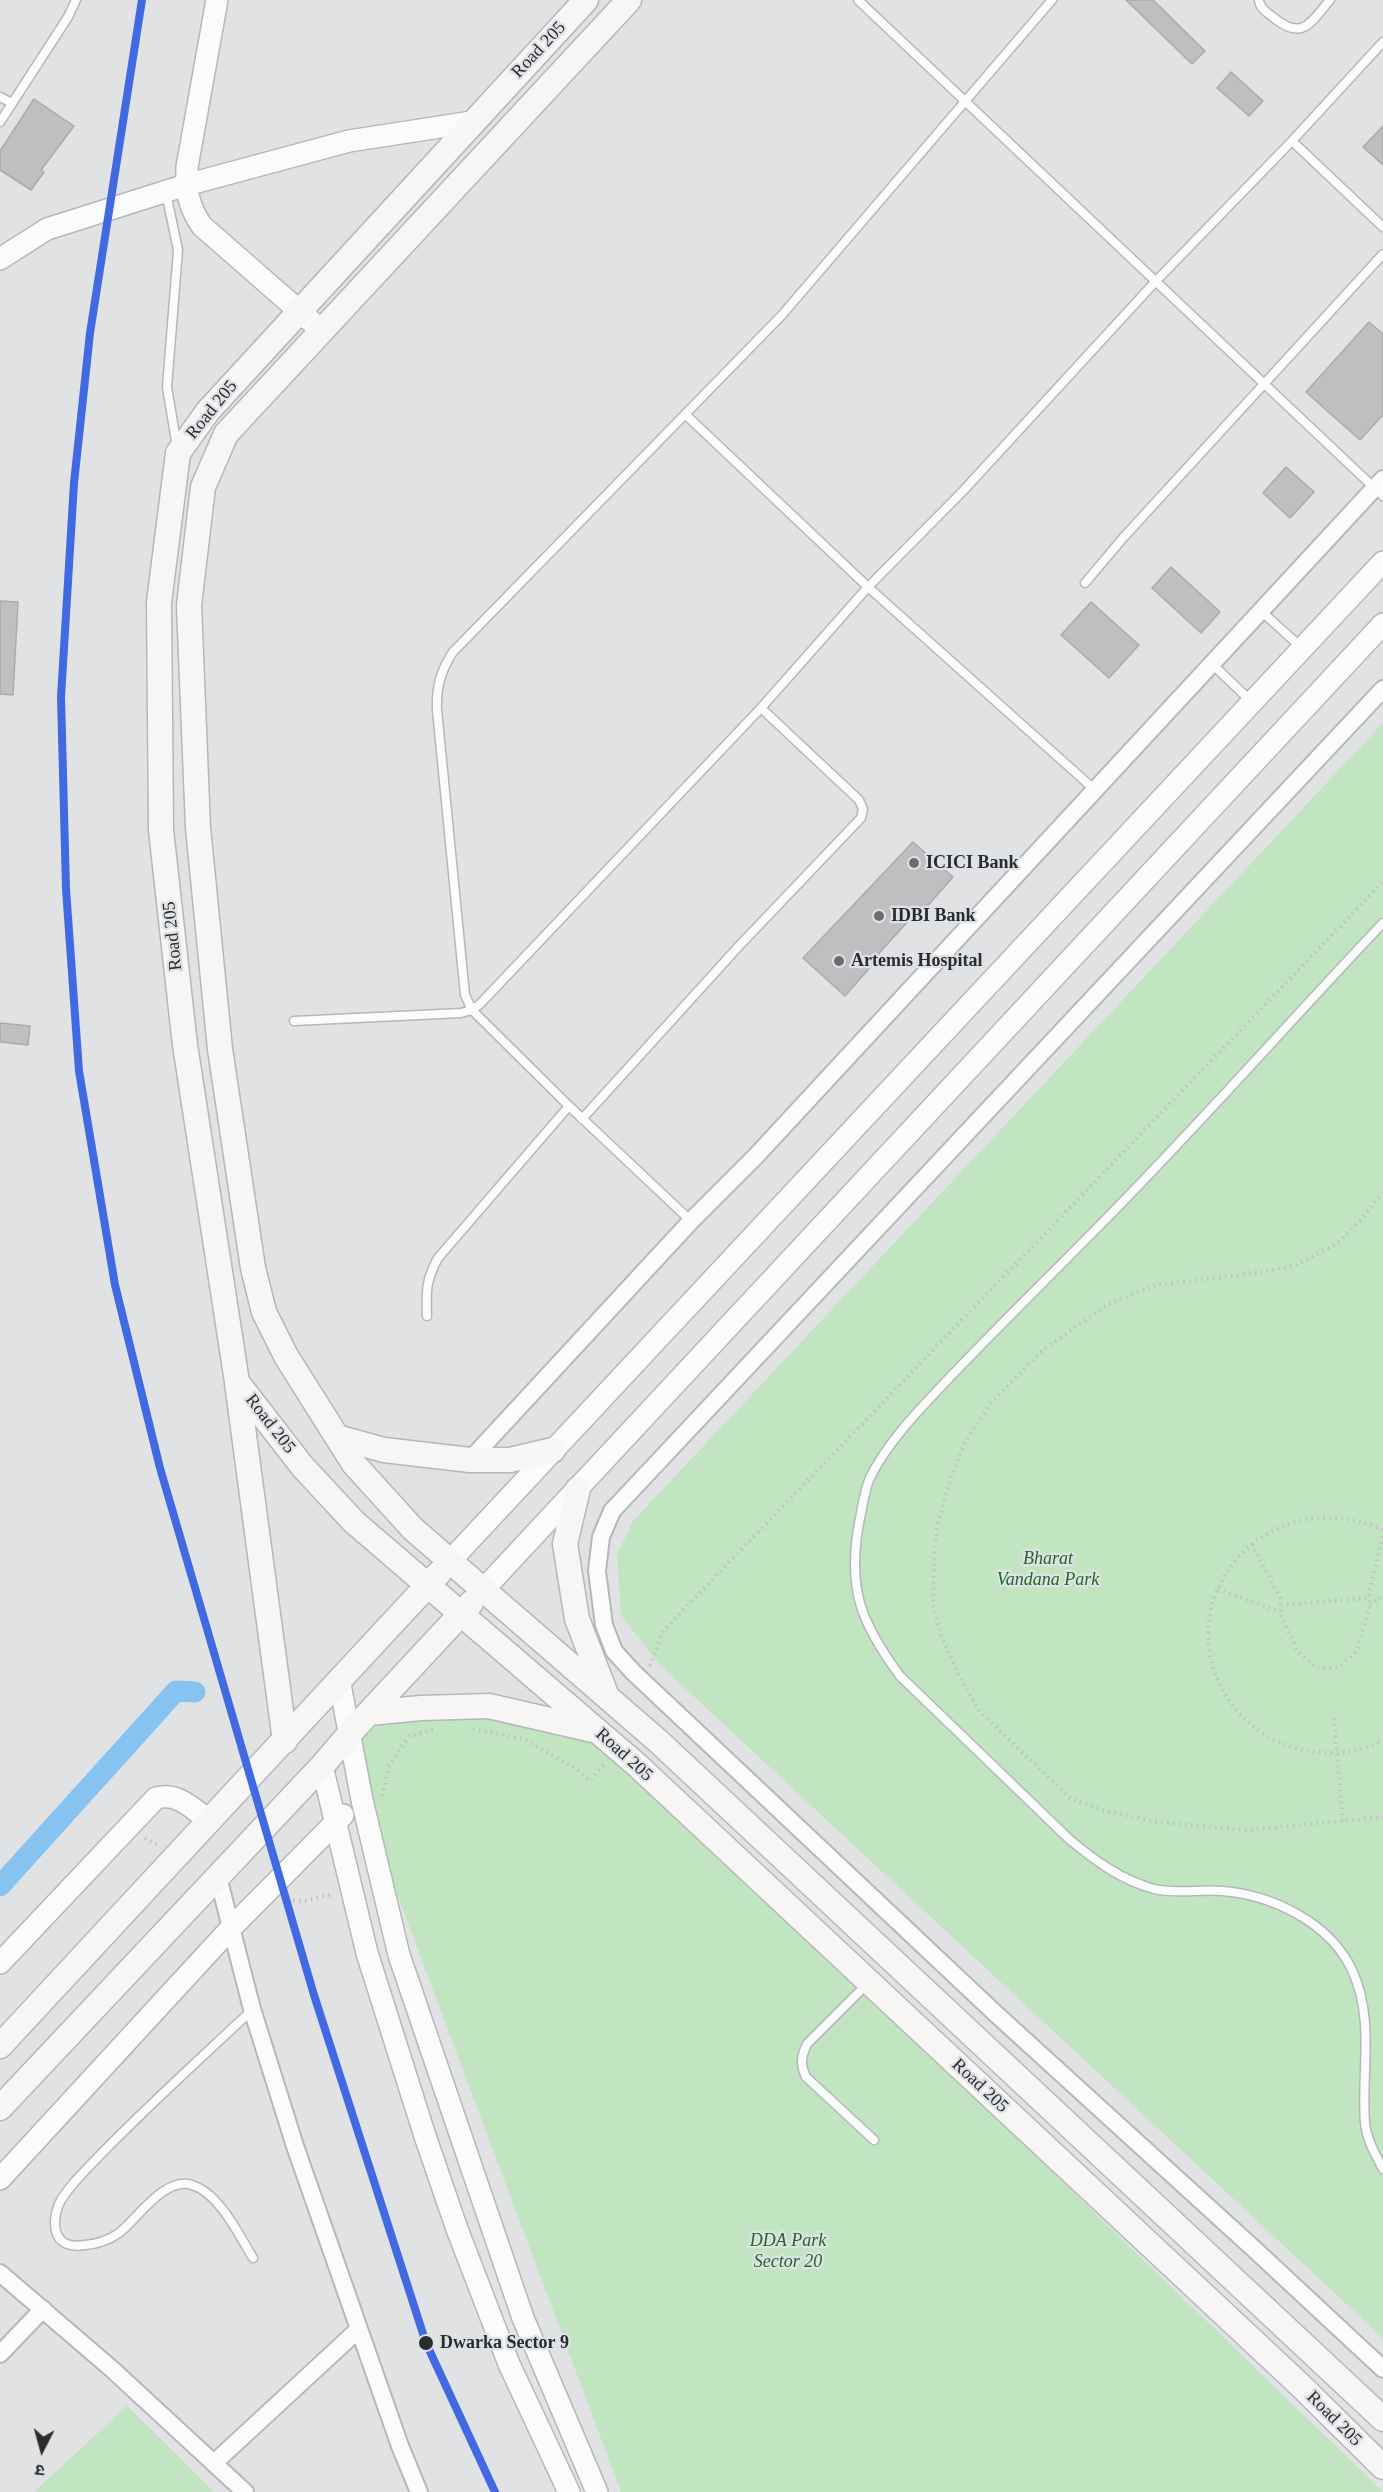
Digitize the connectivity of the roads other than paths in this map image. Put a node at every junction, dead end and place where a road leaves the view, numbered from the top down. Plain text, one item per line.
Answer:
1 (76, 0) edge
2 (217, 0) edge
3 (586, 0) edge
4 (629, 0) edge
5 (858, 0) edge
6 (1052, 0) edge
7 (1259, 0) edge
8 (1330, 0) edge
9 (1383, 42) edge
10 (0, 97) edge
11 (965, 101) junction
12 (12, 103) junction
13 (0, 122) edge
14 (472, 122) junction
15 (1292, 141) junction
16 (186, 185) junction
17 (166, 192) junction
18 (1383, 227) edge
19 (1383, 254) edge
20 (0, 259) edge
21 (1156, 281) junction
22 (300, 312) junction
23 (322, 331) junction
24 (1264, 384) junction
25 (686, 415) junction
26 (178, 453) junction
27 (1380, 487) edge
28 (1383, 562) edge
29 (1085, 583) dead end
30 (868, 587) junction
31 (1261, 611) junction
32 (1383, 624) edge
33 (1303, 648) junction
34 (1212, 664) junction
35 (1383, 689) edge
36 (1252, 702) junction
37 (762, 708) junction
38 (1095, 790) junction
39 (1383, 923) edge
40 (472, 1010) junction
41 (294, 1021) dead end
42 (569, 1107) junction
43 (582, 1119) junction
44 (691, 1221) junction
45 (427, 1316) dead end
46 (237, 1382) junction
47 (337, 1437) junction
48 (553, 1450) junction
49 (470, 1460) junction
50 (578, 1489) junction
51 (450, 1561) junction
52 (428, 1585) junction
53 (483, 1590) junction
54 (461, 1614) junction
55 (339, 1679) junction
56 (607, 1697) junction
57 (369, 1713) junction
58 (351, 1732) junction
59 (598, 1732) junction
60 (285, 1741) junction
61 (322, 1766) junction
62 (371, 1802) junction
63 (210, 1821) junction
64 (336, 1821) junction
65 (218, 1877) junction
66 (231, 1928) junction
67 (0, 1963) edge
68 (869, 1982) junction
69 (252, 2009) junction
70 (0, 2046) edge
71 (0, 2108) edge
72 (874, 2140) dead end
73 (1383, 2169) edge
74 (0, 2179) edge
75 (253, 2258) dead end
76 (0, 2273) edge
77 (43, 2309) junction
78 (359, 2329) junction
79 (0, 2354) edge
80 (1383, 2369) edge
81 (1383, 2419) edge
82 (214, 2463) junction
83 (1383, 2467) edge
84 (245, 2492) edge
85 (419, 2492) edge
86 (569, 2492) edge
87 (597, 2492) edge

1 - 12 lane
2 - 16 street
3 - 14 main road, Road 205
4 - 23 main road, Road 205
5 - 11 lane
6 - 11 lane
7 - 8 lane
9 - 15 lane
10 - 12 lane
11 - 21 lane
11 - 25 lane
12 - 13 lane
14 - 16 street
14 - 22 main road, Road 205
15 - 18 lane
15 - 21 lane
16 - 17 street
16 - 22 street
17 - 20 street
17 - 26 lane
19 - 24 lane
21 - 24 lane
21 - 30 lane
22 - 23 street
22 - 26 main road, Road 205
23 - 47 main road, Road 205
24 - 27 lane
24 - 29 lane
25 - 30 lane
25 - 40 lane
26 - 46 main road, Road 205
27 - 31 street
28 - 33 street
30 - 37 lane
30 - 38 lane
31 - 33 lane
31 - 34 street
32 - 50 street
33 - 36 street
34 - 36 lane
34 - 38 street
35 - 80 street
36 - 48 street
37 - 40 lane
37 - 43 lane
38 - 44 street
39 - 73 lane
40 - 41 lane
40 - 42 lane
42 - 43 lane
42 - 45 lane
43 - 44 lane
44 - 49 street
46 - 52 main road, Road 205
46 - 60 main road
47 - 49 main road
47 - 51 main road, Road 205
48 - 49 main road
48 - 51 street
50 - 53 street
50 - 56 main road
51 - 52 main road
51 - 53 main road, Road 205
52 - 54 main road, Road 205
52 - 55 main road
53 - 54 main road
53 - 56 main road, Road 205
54 - 57 main road
54 - 59 main road, Road 205
55 - 58 street
55 - 60 main road
56 - 81 main road, Road 205
57 - 58 main road
57 - 59 main road
58 - 61 main road
58 - 62 street
59 - 68 main road, Road 205
60 - 63 main road
61 - 64 street
61 - 65 main road
62 - 64 street
62 - 87 street
63 - 67 street
63 - 70 main road
64 - 66 street
64 - 86 street
65 - 66 street
65 - 71 main road
66 - 69 street
66 - 74 street
68 - 72 lane
68 - 83 main road, Road 205
69 - 75 lane
69 - 78 street
76 - 77 street
77 - 79 street
77 - 82 street
78 - 82 street
78 - 85 street
82 - 84 street

